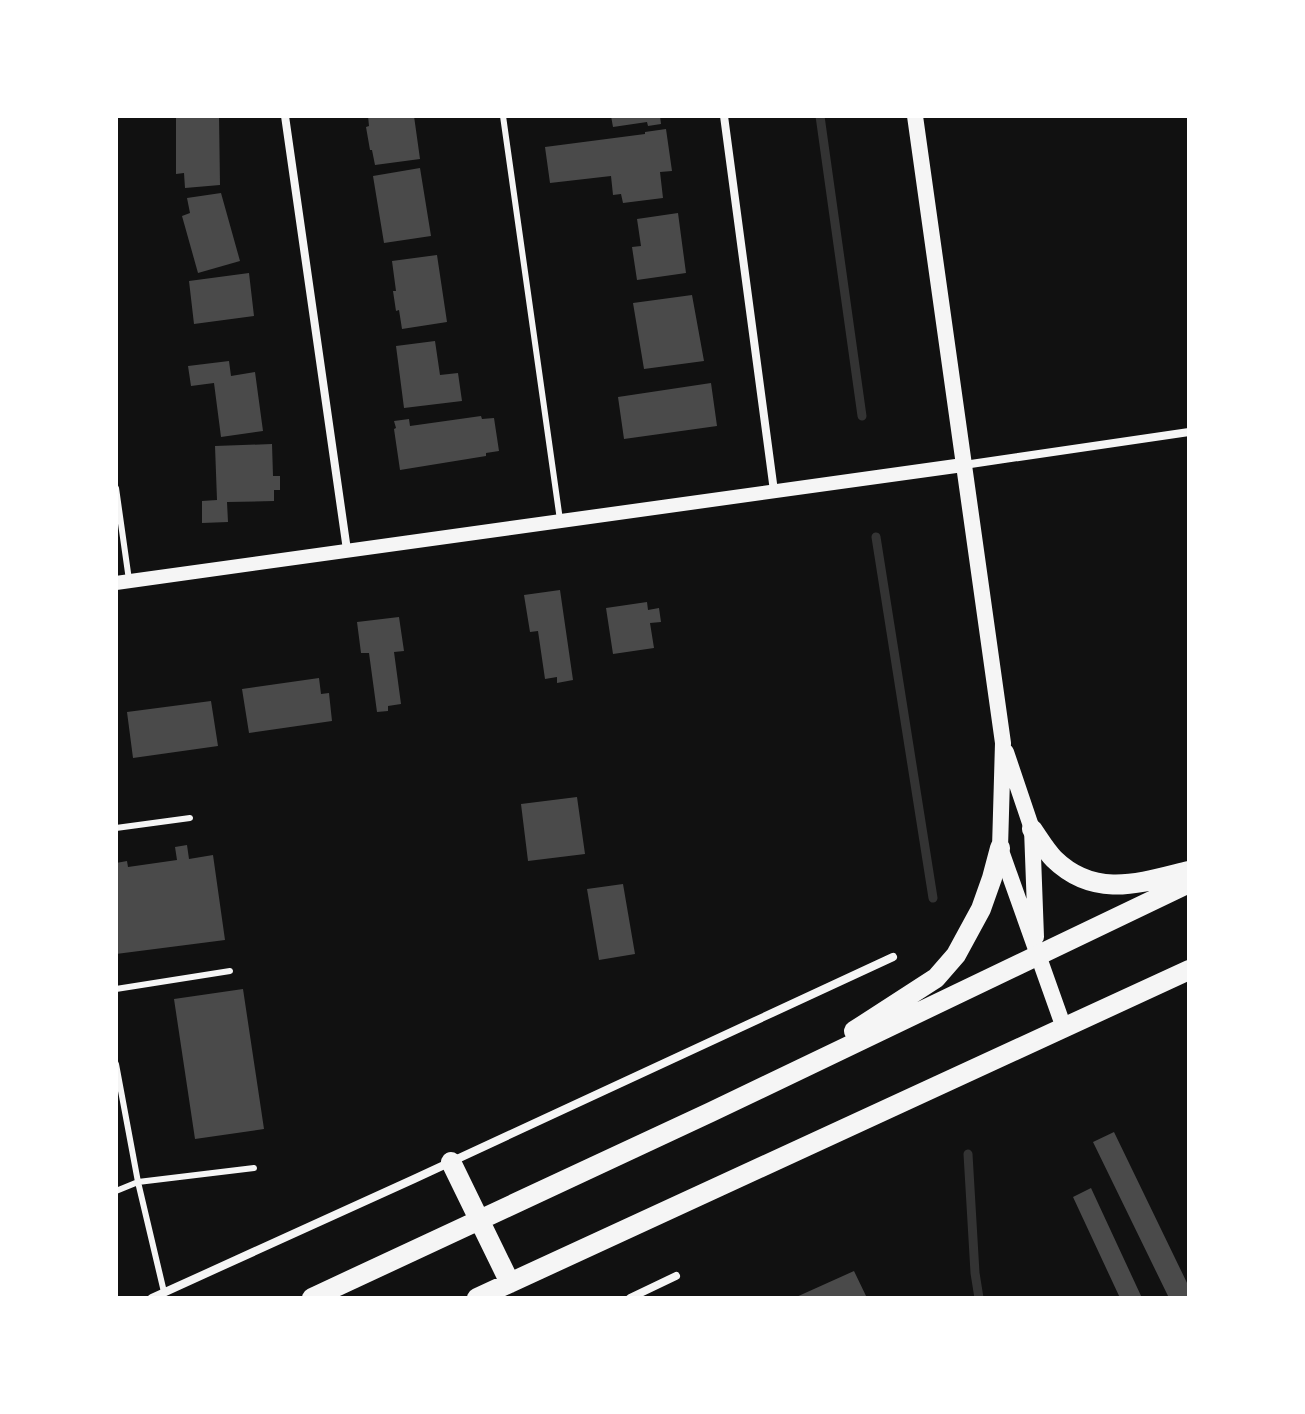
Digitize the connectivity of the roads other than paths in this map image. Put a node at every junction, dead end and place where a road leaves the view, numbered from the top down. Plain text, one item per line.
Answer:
1 (285, 116) edge
2 (503, 116) edge
3 (724, 116) edge
4 (915, 116) edge
5 (1189, 432) edge
6 (963, 465) junction
7 (116, 488) edge
8 (774, 491) junction
9 (560, 521) junction
10 (347, 550) junction
11 (122, 582) edge
12 (1003, 743) junction
13 (190, 818) dead end
14 (116, 828) edge
15 (1032, 829) junction
16 (1000, 848) junction
17 (1189, 871) edge
18 (1189, 883) edge
19 (1037, 955) junction
20 (893, 957) dead end
21 (1189, 970) edge
22 (230, 971) dead end
23 (116, 989) edge
24 (1064, 1028) junction
25 (116, 1064) edge
26 (778, 1080) junction
27 (451, 1162) junction
28 (254, 1168) dead end
29 (138, 1182) junction
30 (116, 1191) edge
31 (479, 1220) junction
32 (676, 1276) dead end
33 (510, 1283) junction
34 (164, 1292) junction
35 (152, 1298) edge
36 (312, 1298) edge
37 (477, 1298) edge
38 (630, 1298) edge

1 - 10 street
2 - 9 lane
3 - 8 street
4 - 6 main road
5 - 6 street
6 - 8 street
6 - 12 main road
7 - 11 lane
8 - 9 street
9 - 10 street
10 - 11 street
12 - 15 main road
12 - 16 main road
13 - 14 lane
15 - 17 main road
15 - 19 main road
16 - 19 main road
16 - 26 main road
18 - 19 main road
19 - 24 main road
19 - 26 main road
20 - 27 street
21 - 24 main road
22 - 23 lane
24 - 33 main road
25 - 29 lane
26 - 31 main road
27 - 31 main road
27 - 34 street
28 - 29 lane
29 - 30 lane
29 - 34 lane
31 - 33 main road
31 - 36 main road
32 - 38 street
33 - 37 main road
34 - 35 street

